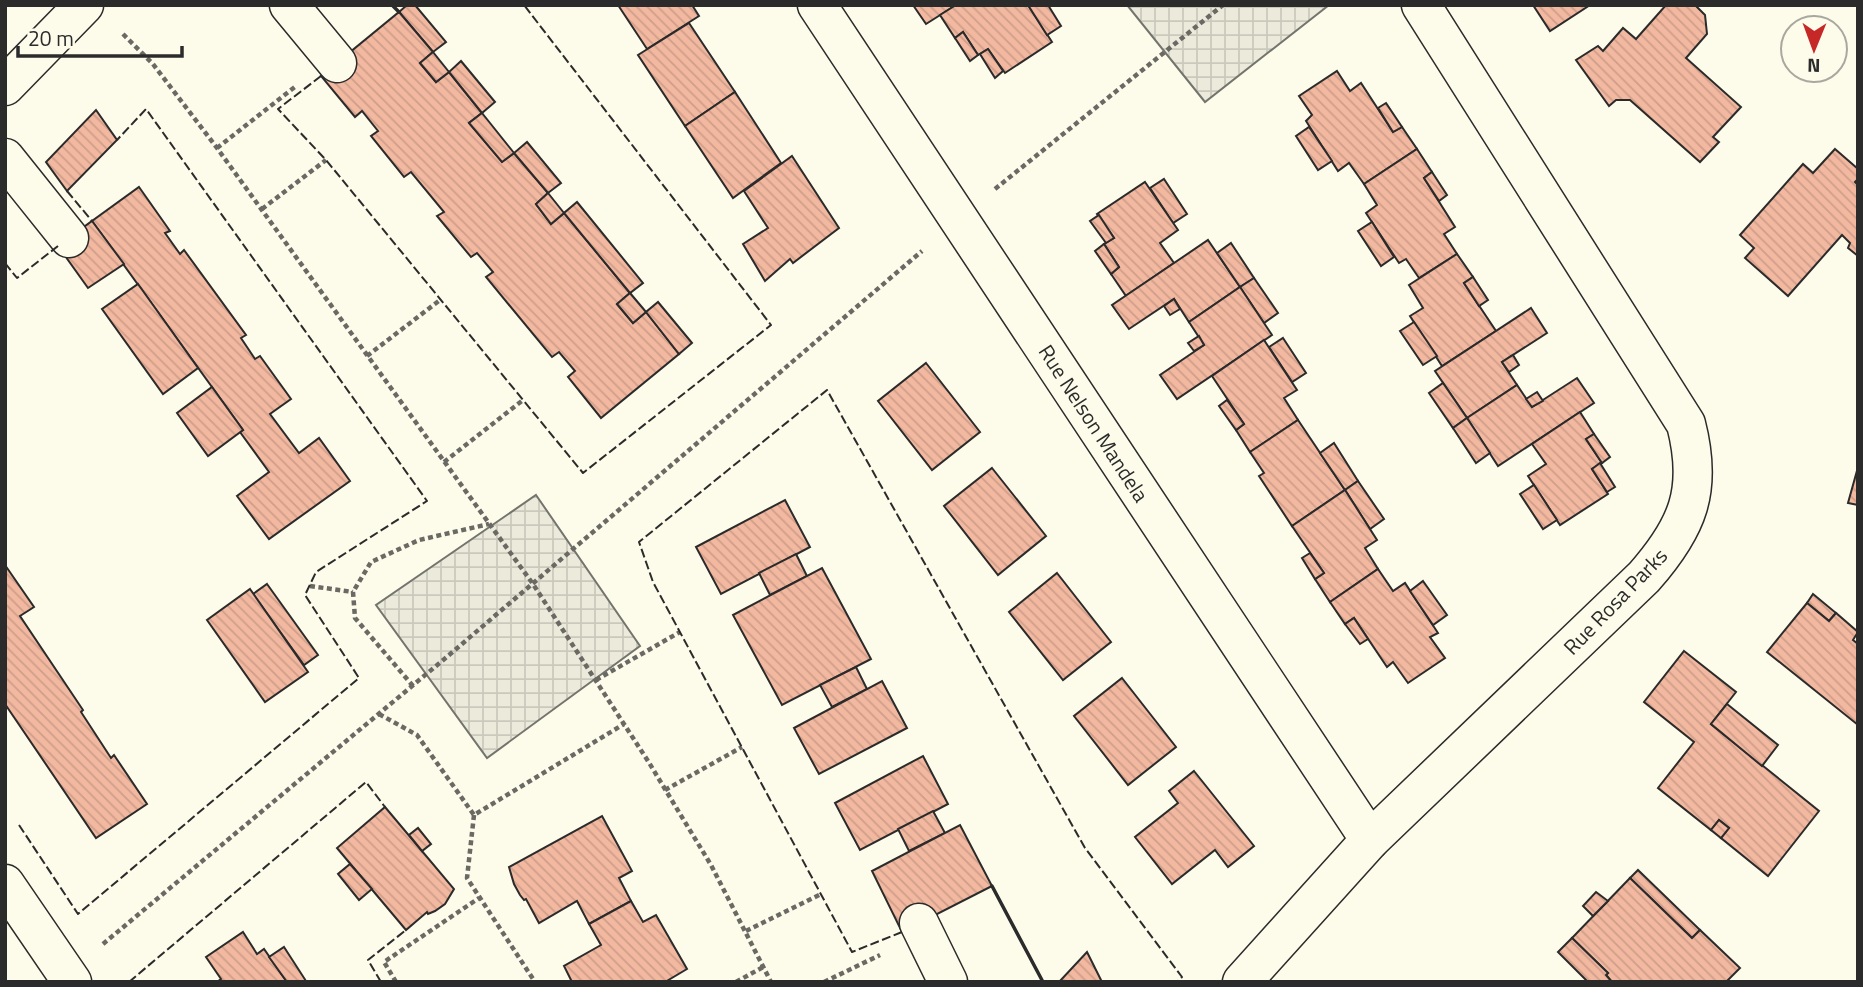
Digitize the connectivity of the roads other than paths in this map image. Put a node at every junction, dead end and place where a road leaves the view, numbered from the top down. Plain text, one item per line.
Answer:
1 (289, 5) edge
2 (817, 5) edge
3 (1421, 5) edge
4 (99, 15) edge
5 (335, 61) road end
6 (5, 86) edge
7 (5, 158) edge
8 (69, 238) dead end
9 (1370, 840) junction
10 (5, 884) edge
11 (922, 928) road end
12 (70, 978) edge
13 (948, 982) edge
14 (1242, 982) edge

1 - 5 street
2 - 9 street, Rue Nelson Mandela
3 - 9 street, Rue Rosa Parks
4 - 6 street
7 - 8 street
9 - 14 street, Rue Rosa Parks
10 - 12 street
11 - 13 street

